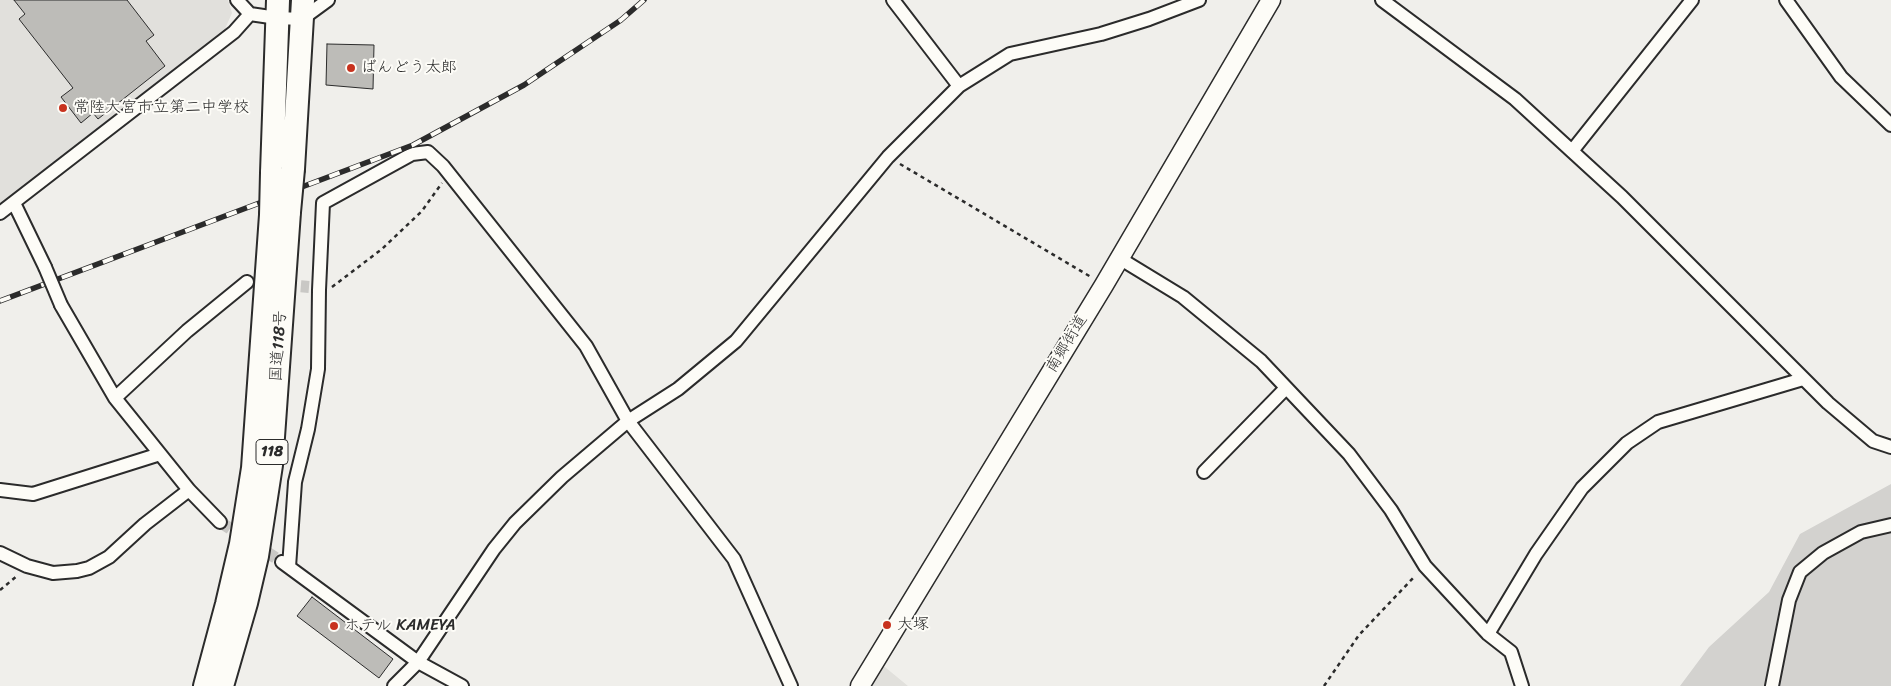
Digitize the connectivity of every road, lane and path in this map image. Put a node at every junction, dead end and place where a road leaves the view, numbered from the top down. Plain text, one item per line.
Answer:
1 (237, 0) edge
2 (328, 0) edge
3 (893, 0) edge
4 (1199, 0) edge
5 (1272, 0) edge
6 (1382, 0) edge
7 (1692, 0) edge
8 (1786, 0) edge
9 (278, 9) edge
10 (302, 9) edge
11 (250, 14) junction
12 (959, 86) junction
13 (1891, 125) edge
14 (1572, 151) junction
15 (888, 157) junction
16 (283, 171) junction
17 (448, 174) junction
18 (14, 203) junction
19 (0, 213) edge
20 (280, 214) junction
21 (1119, 258) junction
22 (247, 282) tunnel mouth
23 (1104, 284) junction
24 (315, 292) junction
25 (1803, 378) junction
26 (1286, 388) junction
27 (115, 398) junction
28 (628, 421) junction
29 (1891, 447) edge
30 (160, 454) junction
31 (1204, 472) dead end
32 (0, 490) edge
33 (189, 490) junction
34 (220, 522) tunnel mouth
35 (1891, 525) edge
36 (0, 553) edge
37 (27, 566) junction
38 (1425, 566) junction
39 (0, 590) edge
40 (1488, 634) junction
41 (418, 662) junction
42 (205, 686) edge
43 (222, 686) edge
44 (394, 686) edge
45 (462, 686) edge
46 (791, 686) edge
47 (860, 686) edge
48 (1324, 686) edge
49 (1522, 686) edge
50 (1772, 686) edge

1 - 11 street
2 - 10 street
3 - 12 street
4 - 12 street
5 - 21 street, 南郷街道
6 - 14 street
7 - 14 street
8 - 13 street
9 - 10 street
9 - 11 street
9 - 16 highway, 国道118号 / 118
10 - 16 highway, 国道118号 / 118
11 - 18 street
12 - 15 street
14 - 25 street
15 - 23 path
15 - 28 street
16 - 20 highway, 国道118号 / 118, bridge
17 - 24 path
17 - 24 street
17 - 28 street
18 - 19 street
18 - 27 street, bridge
20 - 42 highway, 国道118号 / 118
20 - 43 highway, 国道118号 / 118
21 - 23 street, 南郷街道
21 - 26 street
22 - 27 street
23 - 47 street, 南郷街道
24 - 41 street
25 - 29 street
25 - 40 street
26 - 31 street
26 - 38 street
27 - 30 street
28 - 41 street
28 - 46 street
30 - 32 street
30 - 33 street
33 - 34 street
33 - 37 street
35 - 50 street
36 - 37 street
37 - 39 path
38 - 40 street
38 - 48 path
40 - 49 street
41 - 44 street
41 - 45 street

